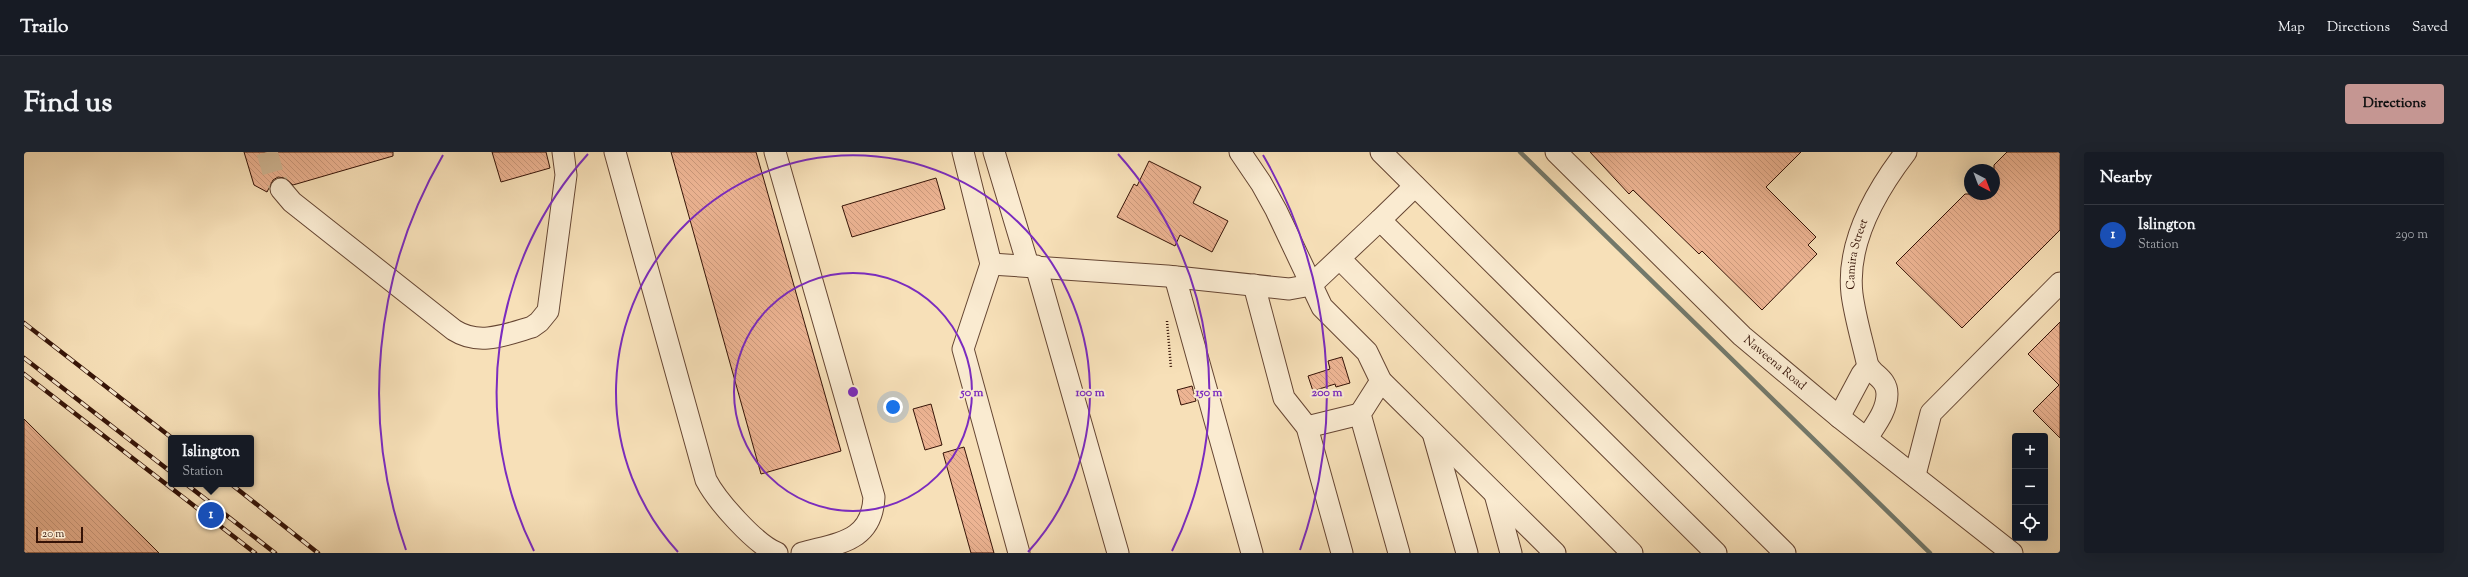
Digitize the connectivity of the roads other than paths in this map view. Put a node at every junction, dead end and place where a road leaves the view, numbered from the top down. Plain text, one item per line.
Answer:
1 (563, 152) edge
2 (615, 152) edge
3 (775, 152) edge
4 (963, 152) edge
5 (994, 152) edge
6 (1240, 152) edge
7 (1381, 152) edge
8 (1556, 152) edge
9 (1906, 152) edge
10 (1415, 186) junction
11 (281, 189) tunnel mouth
12 (1380, 220) junction
13 (1340, 259) junction
14 (992, 264) junction
15 (1032, 266) junction
16 (1175, 277) junction
17 (2060, 283) edge
18 (1254, 285) junction
19 (1311, 285) junction
20 (1868, 367) junction
21 (1381, 380) junction
22 (1360, 414) junction
23 (1839, 417) junction
24 (1306, 427) junction
25 (1433, 432) junction
26 (1867, 438) junction
27 (1915, 475) junction
28 (1494, 493) junction
29 (777, 553) edge
30 (802, 553) edge
31 (1019, 553) edge
32 (1118, 553) edge
33 (1252, 553) edge
34 (1342, 553) edge
35 (1399, 553) edge
36 (1467, 553) edge
37 (1511, 553) edge
38 (1555, 553) edge
39 (1632, 553) edge
40 (1716, 553) edge
41 (1785, 553) edge
42 (2012, 553) edge

1 - 11 street
2 - 29 street
3 - 30 street
4 - 14 street
5 - 15 street
6 - 19 street
7 - 10 street
8 - 23 street, Naweena Road
9 - 20 street, Camira Street
10 - 12 street
10 - 41 street
12 - 13 street
12 - 40 street
13 - 19 street
13 - 39 street
14 - 15 street
14 - 31 street
15 - 16 street
15 - 32 street
16 - 18 street
16 - 33 street
17 - 27 street
18 - 19 street
18 - 24 street
19 - 21 street
20 - 23 street
20 - 26 street
21 - 22 street
21 - 25 street
22 - 24 street
22 - 35 street
23 - 26 street, Naweena Road
24 - 34 street
25 - 28 street
25 - 36 street
26 - 27 street, Naweena Road
27 - 42 street, Naweena Road
28 - 37 street
28 - 38 street

